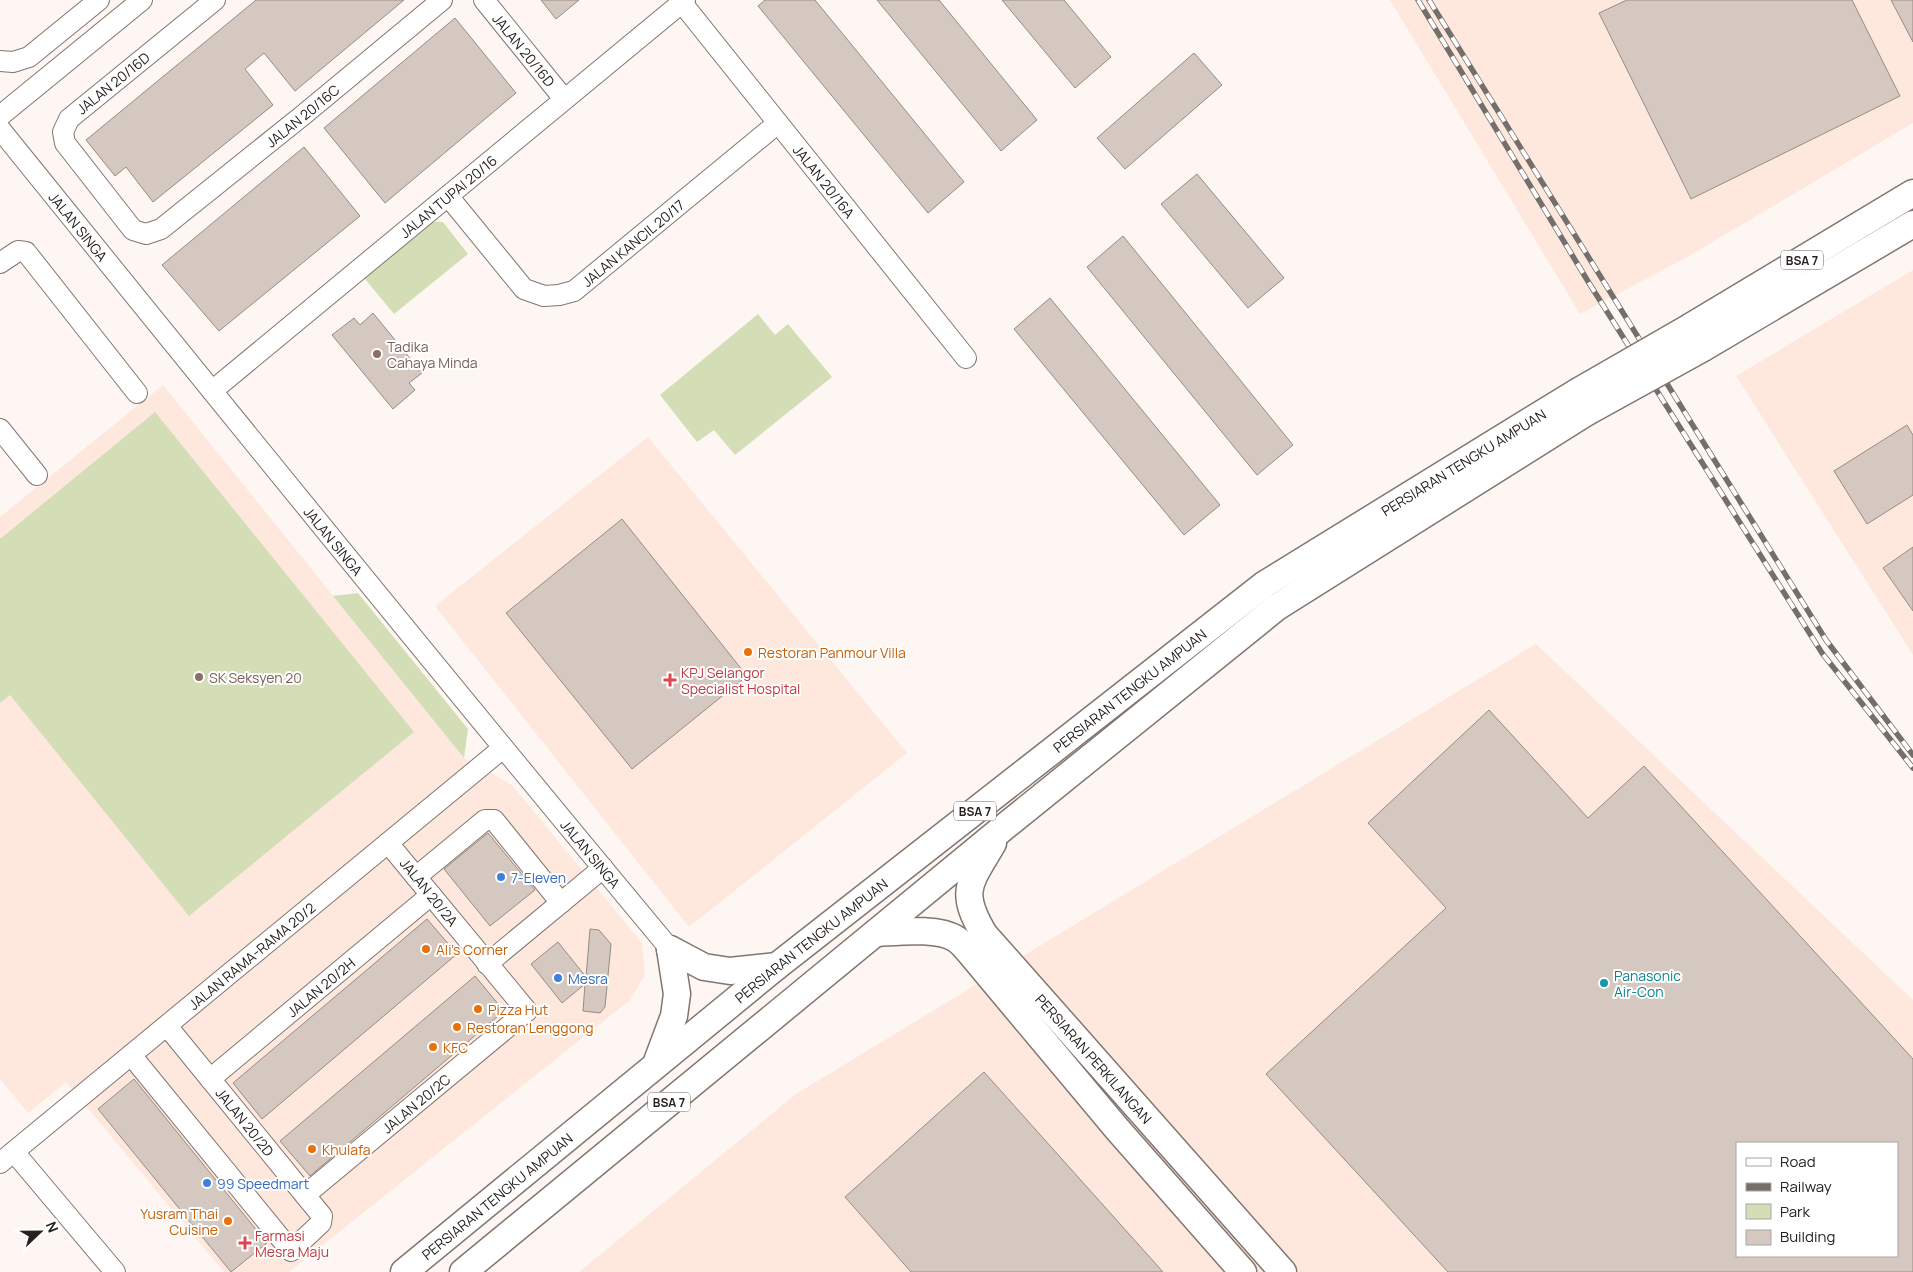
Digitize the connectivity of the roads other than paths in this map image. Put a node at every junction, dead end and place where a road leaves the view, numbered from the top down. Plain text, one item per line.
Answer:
1 (98, 0) edge
2 (142, 0) edge
3 (214, 0) edge
4 (442, 0) edge
5 (484, 0) edge
6 (683, 1) edge
7 (0, 61) edge
8 (564, 100) junction
9 (0, 116) edge
10 (778, 123) junction
11 (0, 129) edge
12 (1913, 193) edge
13 (448, 196) junction
14 (1913, 224) edge
15 (162, 229) joint
16 (5, 258) edge
17 (1696, 337) junction
18 (966, 358) dead end
19 (212, 391) junction
20 (138, 393) dead end
21 (1582, 402) junction
22 (0, 429) edge
23 (37, 475) dead end
24 (503, 748) junction
25 (1003, 828) junction
26 (388, 843) junction
27 (603, 868) junction
28 (416, 877) junction
29 (431, 895) junction
30 (561, 903) junction
31 (876, 933) junction
32 (670, 949) junction
33 (487, 964) junction
34 (777, 966) junction
35 (527, 1011) joint
36 (166, 1026) junction
37 (131, 1055) junction
38 (655, 1065) junction
39 (210, 1079) junction
40 (7, 1157) edge
41 (305, 1195) junction
42 (114, 1272) edge
43 (404, 1272) edge
44 (462, 1272) edge
45 (1243, 1272) edge
46 (1283, 1272) edge

1 - 7 street
2 - 9 street
3 - 15 street, JALAN 20/16D
4 - 15 street, JALAN 20/16C
5 - 8 street, JALAN 20/16D
6 - 8 street, JALAN TUPAI 20/16
6 - 10 street, JALAN 20/16A
8 - 13 street, JALAN TUPAI 20/16
10 - 13 street, JALAN KANCIL 20/17
10 - 18 street, JALAN 20/16A
11 - 19 street, JALAN SINGA
12 - 17 main road, PERSIARAN TENGKU AMPUAN / BSA 7
13 - 19 street, JALAN TUPAI 20/16
14 - 17 main road, PERSIARAN TENGKU AMPUAN / BSA 7
16 - 20 street
17 - 21 main road, PERSIARAN TENGKU AMPUAN / BSA 7, bridge
19 - 24 street, JALAN SINGA
21 - 25 main road, PERSIARAN TENGKU AMPUAN / BSA 7
21 - 34 main road, PERSIARAN TENGKU AMPUAN / BSA 7
22 - 23 street
24 - 26 street, JALAN RAMA-RAMA 20/2
24 - 27 street, JALAN SINGA
25 - 31 main road, PERSIARAN TENGKU AMPUAN / BSA 7
25 - 46 main road, PERSIARAN PERKILANGAN
26 - 28 street, JALAN 20/2A
26 - 36 street, JALAN RAMA-RAMA 20/2
27 - 30 street
27 - 32 street, JALAN SINGA
28 - 29 street, JALAN 20/2A
28 - 30 street
29 - 33 street, JALAN 20/2A
29 - 39 street, JALAN 20/2H
30 - 33 street
31 - 44 main road, PERSIARAN TENGKU AMPUAN / BSA 7
31 - 45 main road
32 - 34 main road
32 - 38 main road
33 - 35 street, JALAN 20/2A
34 - 38 main road, PERSIARAN TENGKU AMPUAN / BSA 7
35 - 41 street, JALAN 20/2C
36 - 37 street, JALAN RAMA-RAMA 20/2
36 - 39 street, JALAN 20/2D
37 - 40 street, JALAN RAMA-RAMA 20/2
37 - 41 street, JALAN 20/2D
38 - 43 main road, PERSIARAN TENGKU AMPUAN / BSA 7
39 - 41 street, JALAN 20/2D
40 - 42 street

